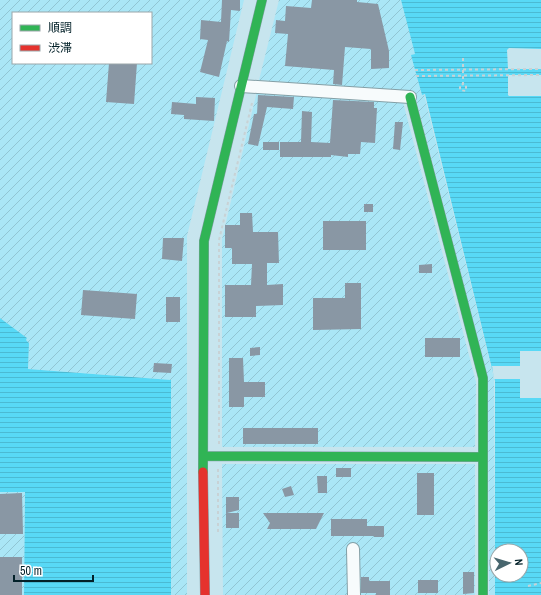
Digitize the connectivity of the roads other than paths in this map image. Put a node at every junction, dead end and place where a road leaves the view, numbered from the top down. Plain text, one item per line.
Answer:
1 (262, 0) edge
2 (241, 86) junction
3 (410, 97) joint
4 (203, 456) junction
5 (483, 457) junction
6 (353, 549) dead end
7 (205, 595) edge
8 (354, 595) edge
9 (484, 595) edge

1 - 2 street
2 - 3 street
2 - 4 street
3 - 5 street
4 - 5 street
4 - 7 street
5 - 9 street
6 - 8 street

